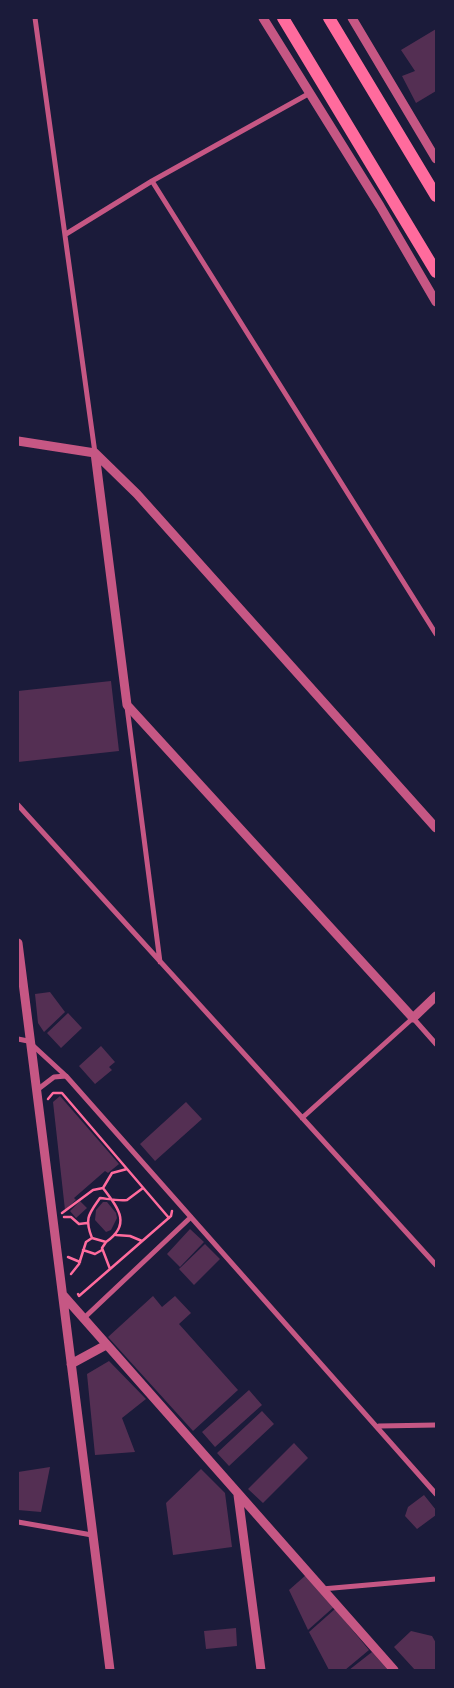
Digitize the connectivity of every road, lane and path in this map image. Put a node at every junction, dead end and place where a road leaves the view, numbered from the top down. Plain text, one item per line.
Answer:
1 (35, 18) edge
2 (263, 18) edge
3 (283, 18) edge
4 (329, 18) edge
5 (352, 18) edge
6 (310, 93) junction
7 (436, 159) edge
8 (152, 181) junction
9 (436, 196) edge
10 (66, 234) junction
11 (436, 272) edge
12 (436, 302) edge
13 (18, 441) edge
14 (95, 453) junction
15 (436, 634) edge
16 (127, 705) junction
17 (18, 805) edge
18 (436, 828) edge
19 (18, 943) edge
20 (160, 962) junction
21 (436, 996) edge
22 (413, 1018) junction
23 (18, 1039) edge
24 (28, 1041) junction
25 (436, 1044) edge
26 (66, 1076) junction
27 (44, 1083) junction
28 (35, 1091) junction
29 (302, 1118) junction
30 (127, 1169) junction
31 (103, 1188) junction
32 (143, 1188) junction
33 (112, 1199) junction
34 (60, 1205) dead end
35 (171, 1210) dead end
36 (61, 1216) junction
37 (169, 1218) junction
38 (190, 1218) junction
39 (87, 1223) junction
40 (62, 1225) dead end
41 (116, 1235) junction
42 (92, 1238) junction
43 (106, 1242) junction
44 (142, 1242) junction
45 (65, 1249) dead end
46 (83, 1250) junction
47 (102, 1250) junction
48 (66, 1257) junction
49 (80, 1262) junction
50 (436, 1265) edge
51 (110, 1269) junction
52 (68, 1276) junction
53 (69, 1281) dead end
54 (75, 1291) dead end
55 (63, 1295) junction
56 (84, 1319) junction
57 (106, 1345) junction
58 (71, 1364) junction
59 (436, 1425) edge
60 (379, 1426) junction
61 (238, 1494) junction
62 (436, 1494) edge
63 (18, 1522) edge
64 (92, 1535) junction
65 (436, 1579) edge
66 (322, 1589) junction
67 (110, 1670) edge
68 (261, 1670) edge
69 (394, 1670) edge

1 - 10 street
2 - 6 street
3 - 11 highway
4 - 9 highway
5 - 7 street
6 - 8 street
6 - 12 street
8 - 10 street
8 - 15 street
10 - 14 street
13 - 14 street
14 - 16 street
14 - 18 street
16 - 20 street
16 - 22 street
17 - 20 street
19 - 24 street
20 - 29 street
21 - 22 street
22 - 25 street
22 - 29 street
23 - 24 street
24 - 26 street
24 - 28 street
26 - 27 street
26 - 38 street
27 - 28 street
27 - 30 path
28 - 55 street
29 - 50 street
30 - 31 path
30 - 32 path
31 - 33 path
31 - 36 path
32 - 33 path
32 - 37 path
33 - 39 path
33 - 41 path
34 - 36 path
35 - 37 path
36 - 39 path
36 - 40 path
37 - 44 path
38 - 56 street
38 - 60 street
39 - 42 path
41 - 43 path
41 - 44 path
42 - 43 path
42 - 46 path
43 - 47 path
44 - 51 path
45 - 48 path
46 - 47 path
46 - 49 path
47 - 51 path
48 - 49 path
48 - 52 path
49 - 52 path
51 - 54 path
52 - 53 path
55 - 56 street
55 - 58 street
56 - 57 street
57 - 58 street
57 - 61 street
58 - 64 street
59 - 60 street
60 - 62 street
61 - 66 street
61 - 68 street
63 - 64 street
64 - 67 street
65 - 66 street
66 - 69 street

